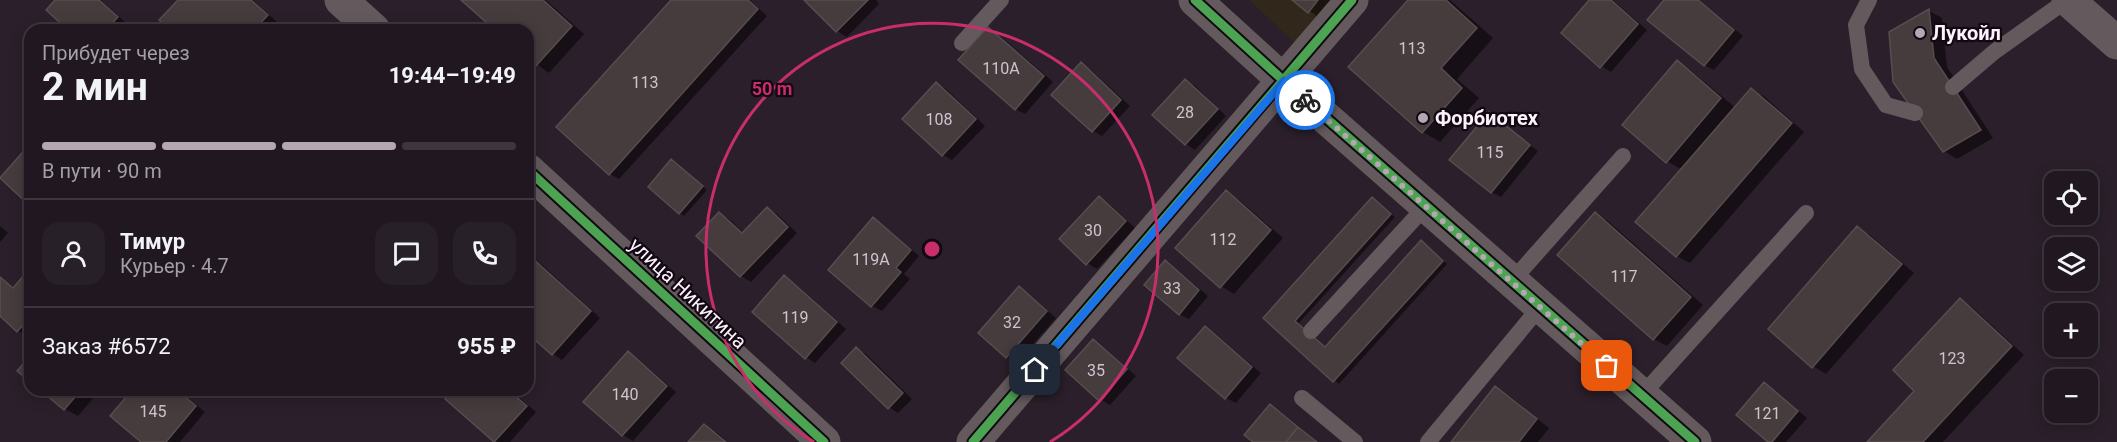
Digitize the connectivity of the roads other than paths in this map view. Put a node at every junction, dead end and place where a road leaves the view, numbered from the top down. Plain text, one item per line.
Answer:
1 (341, 0) edge
2 (1001, 0) edge
3 (1195, 0) edge
4 (1353, 0) edge
5 (1869, 0) edge
6 (2068, 0) edge
7 (367, 24) edge
8 (962, 43) dead end
9 (2117, 43) edge
10 (1284, 81) junction
11 (1953, 87) dead end
12 (1915, 112) dead end
13 (1623, 156) dead end
14 (534, 176) edge
15 (1426, 206) junction
16 (1806, 213) dead end
17 (1511, 282) junction
18 (1540, 307) junction
19 (1311, 331) dead end
20 (1641, 396) junction
21 (1302, 398) dead end
22 (824, 442) edge
23 (973, 442) edge
24 (1355, 442) edge
25 (1428, 442) edge
26 (1695, 442) edge

1 - 7 street
2 - 8 lane
3 - 10 street
4 - 10 street
5 - 12 lane
6 - 9 street
6 - 11 lane
10 - 15 street
10 - 23 street
13 - 17 lane
14 - 22 street, улица Никитина
15 - 17 street
15 - 19 lane
16 - 20 lane
17 - 18 street
18 - 20 street
18 - 25 lane
20 - 26 street
21 - 24 lane

